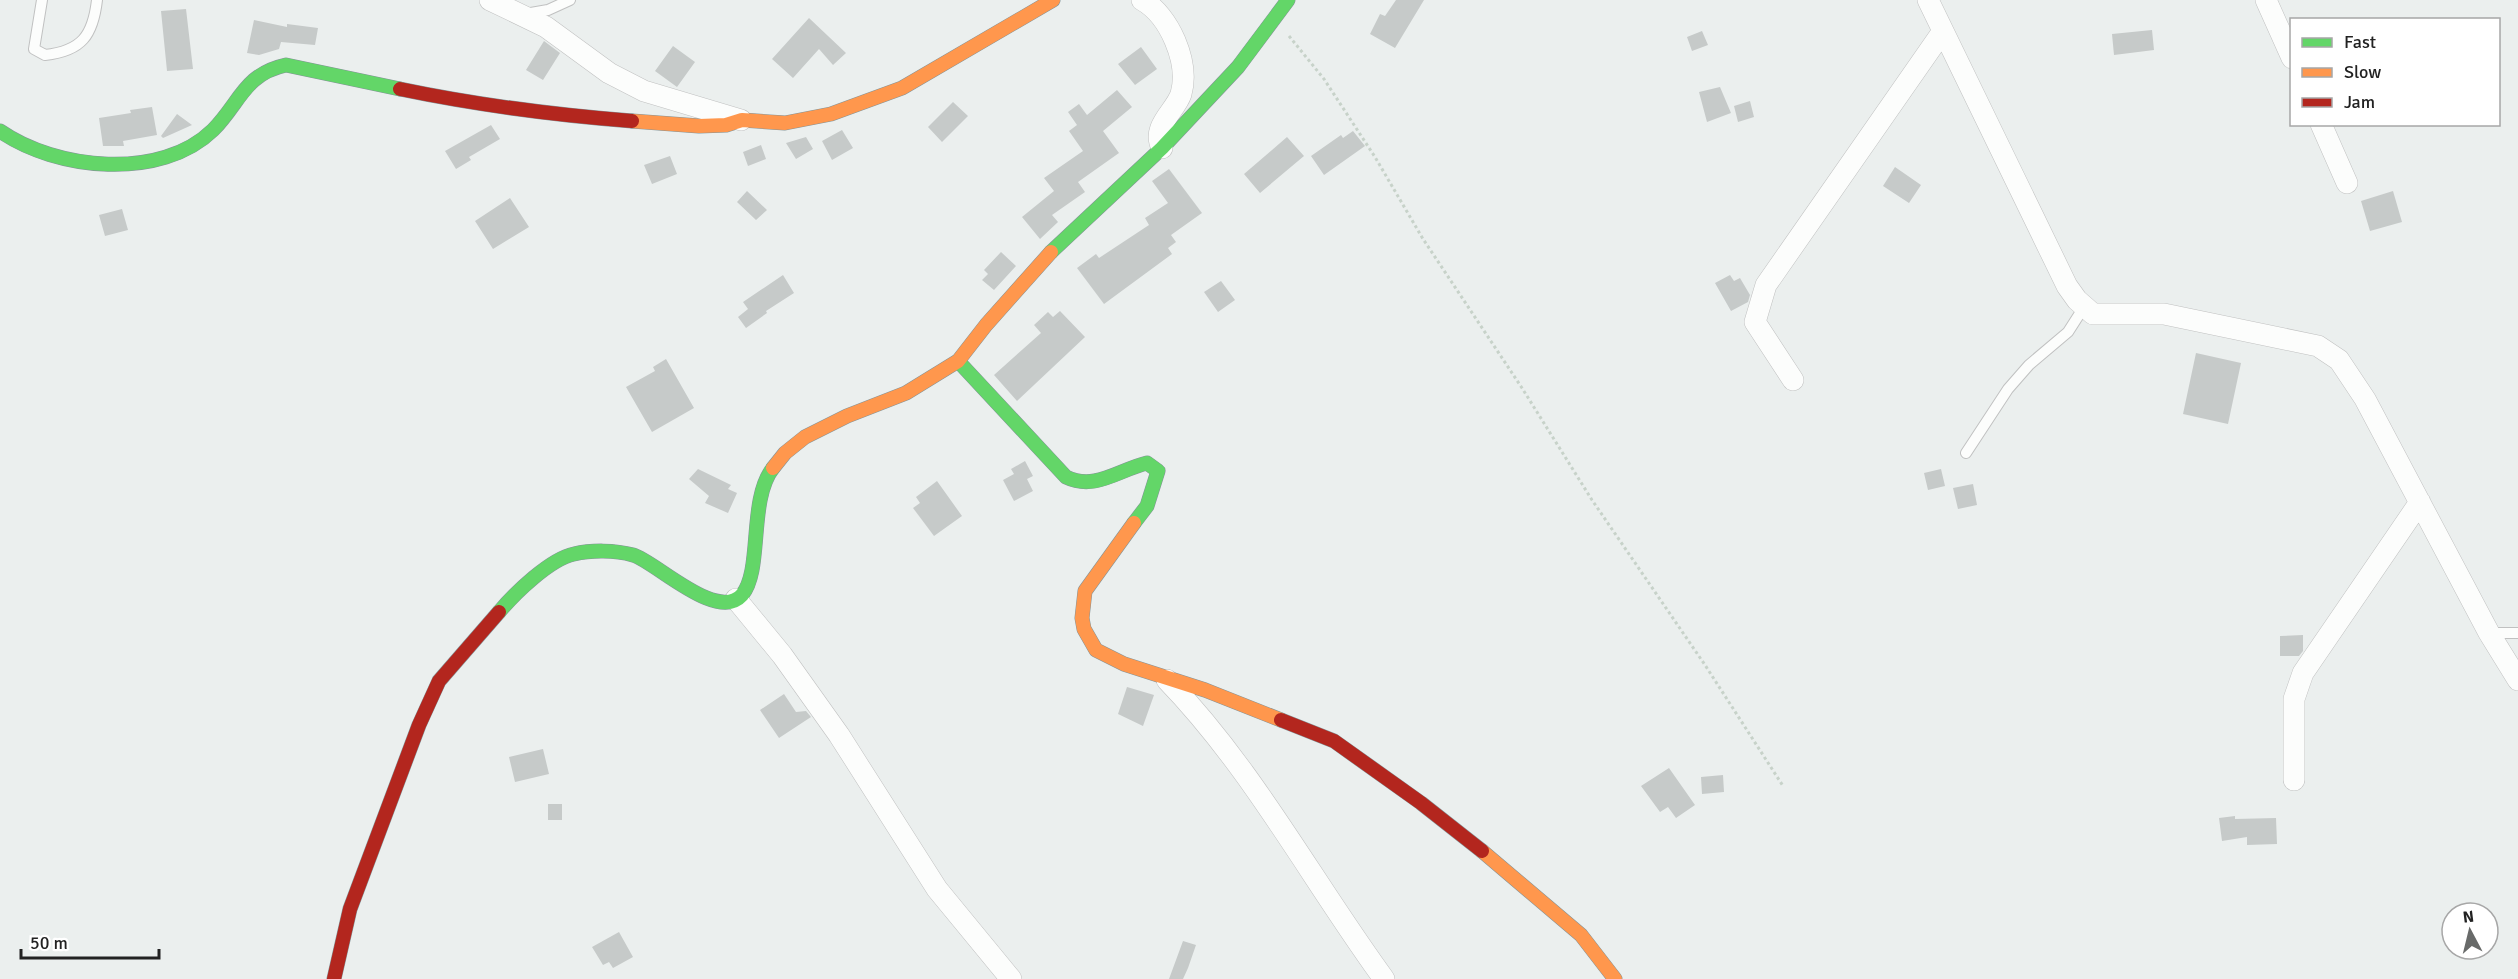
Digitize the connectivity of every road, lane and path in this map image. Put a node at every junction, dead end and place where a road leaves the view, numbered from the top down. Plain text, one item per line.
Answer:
1 (42, 0) edge
2 (97, 0) edge
3 (490, 0) edge
4 (570, 0) edge
5 (1053, 0) edge
6 (1142, 0) edge
7 (1288, 0) edge
8 (1928, 0) edge
9 (2266, 0) edge
10 (522, 14) junction
11 (1275, 18) junction
12 (1943, 31) junction
13 (2290, 54) edge
14 (742, 120) junction
15 (2322, 126) edge
16 (0, 131) edge
17 (1162, 147) junction
18 (2347, 183) dead end
19 (2084, 307) junction
20 (957, 361) junction
21 (1793, 380) dead end
22 (1966, 453) dead end
23 (2420, 502) junction
24 (736, 599) junction
25 (2489, 633) junction
26 (2518, 633) edge
27 (1164, 677) junction
28 (2518, 680) edge
29 (2294, 780) dead end
30 (1783, 786) dead end
31 (334, 979) edge
32 (1011, 979) edge
33 (1384, 979) edge
34 (1615, 979) edge

1 - 2 lane
3 - 10 street
4 - 10 lane
5 - 14 street
6 - 17 street
7 - 11 street
8 - 12 street
9 - 13 street
10 - 14 street
11 - 17 street
11 - 30 path
12 - 19 street
12 - 21 street
14 - 16 street
15 - 18 street
17 - 20 street
19 - 22 lane
19 - 23 street
20 - 24 street
20 - 27 street
23 - 25 street
23 - 29 street
24 - 31 street
24 - 32 street
25 - 26 lane
25 - 28 street
27 - 33 street
27 - 34 street

